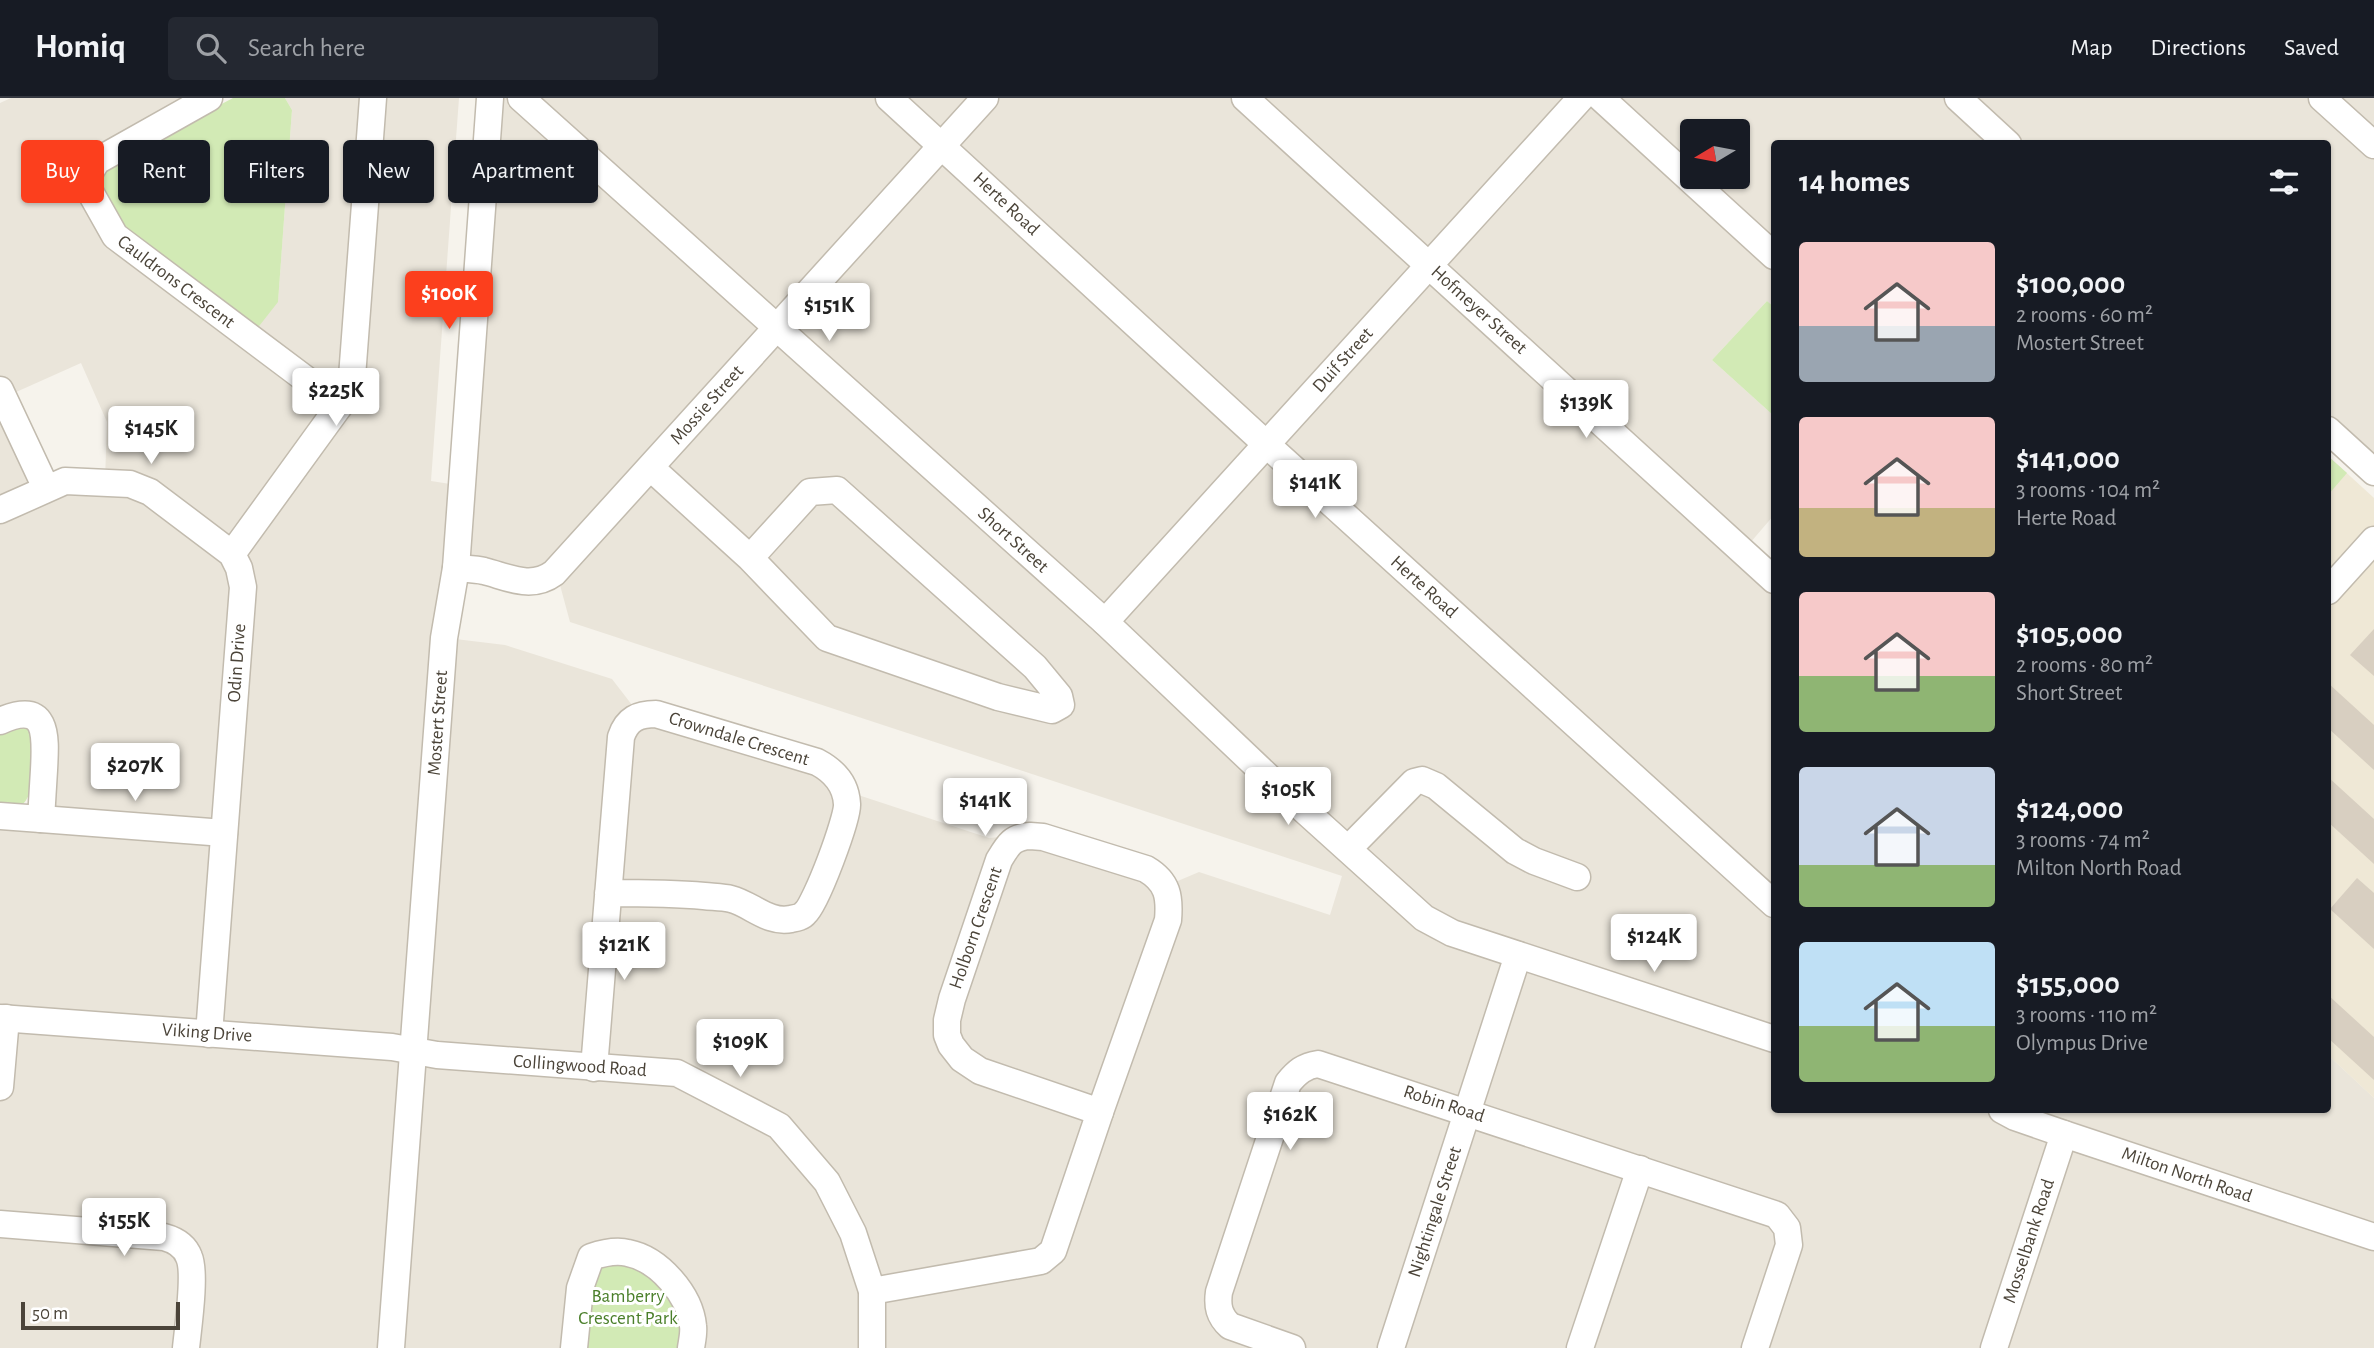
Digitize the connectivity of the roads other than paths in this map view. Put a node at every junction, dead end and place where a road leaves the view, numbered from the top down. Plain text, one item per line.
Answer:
1 (209, 98) edge
2 (373, 98) edge
3 (491, 98) edge
4 (521, 98) edge
5 (889, 98) edge
6 (985, 98) edge
7 (1245, 98) edge
8 (1581, 98) edge
9 (1601, 98) edge
10 (1958, 98) edge
11 (2322, 98) edge
12 (2004, 140) edge
13 (942, 145) junction
14 (2374, 145) edge
15 (1771, 253) edge
16 (1429, 265) junction
17 (777, 328) junction
18 (0, 390) edge
19 (340, 405) junction
20 (2331, 433) edge
21 (1266, 444) junction
22 (650, 468) junction
23 (2374, 472) edge
24 (46, 488) junction
25 (0, 510) edge
26 (2374, 540) edge
27 (232, 554) junction
28 (750, 558) junction
29 (456, 568) junction
30 (1771, 577) edge
31 (2331, 588) edge
32 (1105, 622) junction
33 (0, 721) edge
34 (0, 816) edge
35 (41, 819) junction
36 (225, 833) junction
37 (1349, 848) junction
38 (1577, 877) dead end
39 (608, 894) junction
40 (1771, 901) edge
41 (1518, 956) junction
42 (3, 1018) edge
43 (209, 1034) junction
44 (1771, 1038) edge
45 (413, 1051) junction
46 (594, 1068) junction
47 (0, 1087) edge
48 (1100, 1112) junction
49 (1468, 1112) junction
50 (2007, 1113) edge
51 (2064, 1134) junction
52 (1640, 1169) junction
53 (0, 1224) edge
54 (2374, 1237) edge
55 (872, 1291) junction
56 (186, 1348) edge
57 (391, 1348) edge
58 (574, 1348) edge
59 (691, 1348) edge
60 (872, 1348) edge
61 (1292, 1348) edge
62 (1391, 1348) edge
63 (1580, 1348) edge
64 (1755, 1348) edge
65 (1994, 1348) edge

1 - 19 street, Cauldrons Crescent
2 - 19 street
3 - 29 street, Mostert Street
4 - 17 street, Short Street
5 - 13 street, Herte Road
6 - 13 street, Mossie Street
7 - 16 street, Hofmeyer Street
8 - 16 street, Duif Street
9 - 15 street
10 - 12 street
11 - 14 street
13 - 17 street, Mossie Street
13 - 21 street, Herte Road
16 - 21 street, Duif Street
16 - 30 street, Hofmeyer Street
17 - 22 street, Mossie Street
17 - 32 street, Short Street
18 - 24 street
19 - 27 street
20 - 23 street
21 - 32 street, Duif Street
21 - 40 street, Herte Road
22 - 28 street
22 - 29 street, Mossie Street
24 - 25 street
24 - 27 street
26 - 31 street
27 - 36 street, Odin Drive
28 - 28 street
29 - 45 street, Mostert Street
32 - 37 street, Short Street
33 - 35 street
34 - 35 street
35 - 36 street
36 - 43 street, Odin Drive
37 - 38 street
37 - 41 street, Short Street
39 - 39 street, Crowndale Crescent
39 - 46 street, Crowndale Crescent
41 - 44 street
41 - 49 street, Nightingale Street
42 - 43 street, Viking Drive
42 - 47 street
43 - 45 street, Viking Drive
45 - 46 street, Collingwood Road
45 - 57 street, Mostert Street
46 - 55 street, Collingwood Road
48 - 48 street, Holborn Crescent
48 - 55 street, Holborn Crescent
49 - 52 street, Robin Road
49 - 61 street, Robin Road
49 - 62 street, Nightingale Street
50 - 51 street, Milton North Road
51 - 54 street, Milton North Road
51 - 65 street, Mosselbank Road
52 - 63 street
52 - 64 street, Robin Road
53 - 56 street
55 - 60 street, Collingwood Road
58 - 59 street

